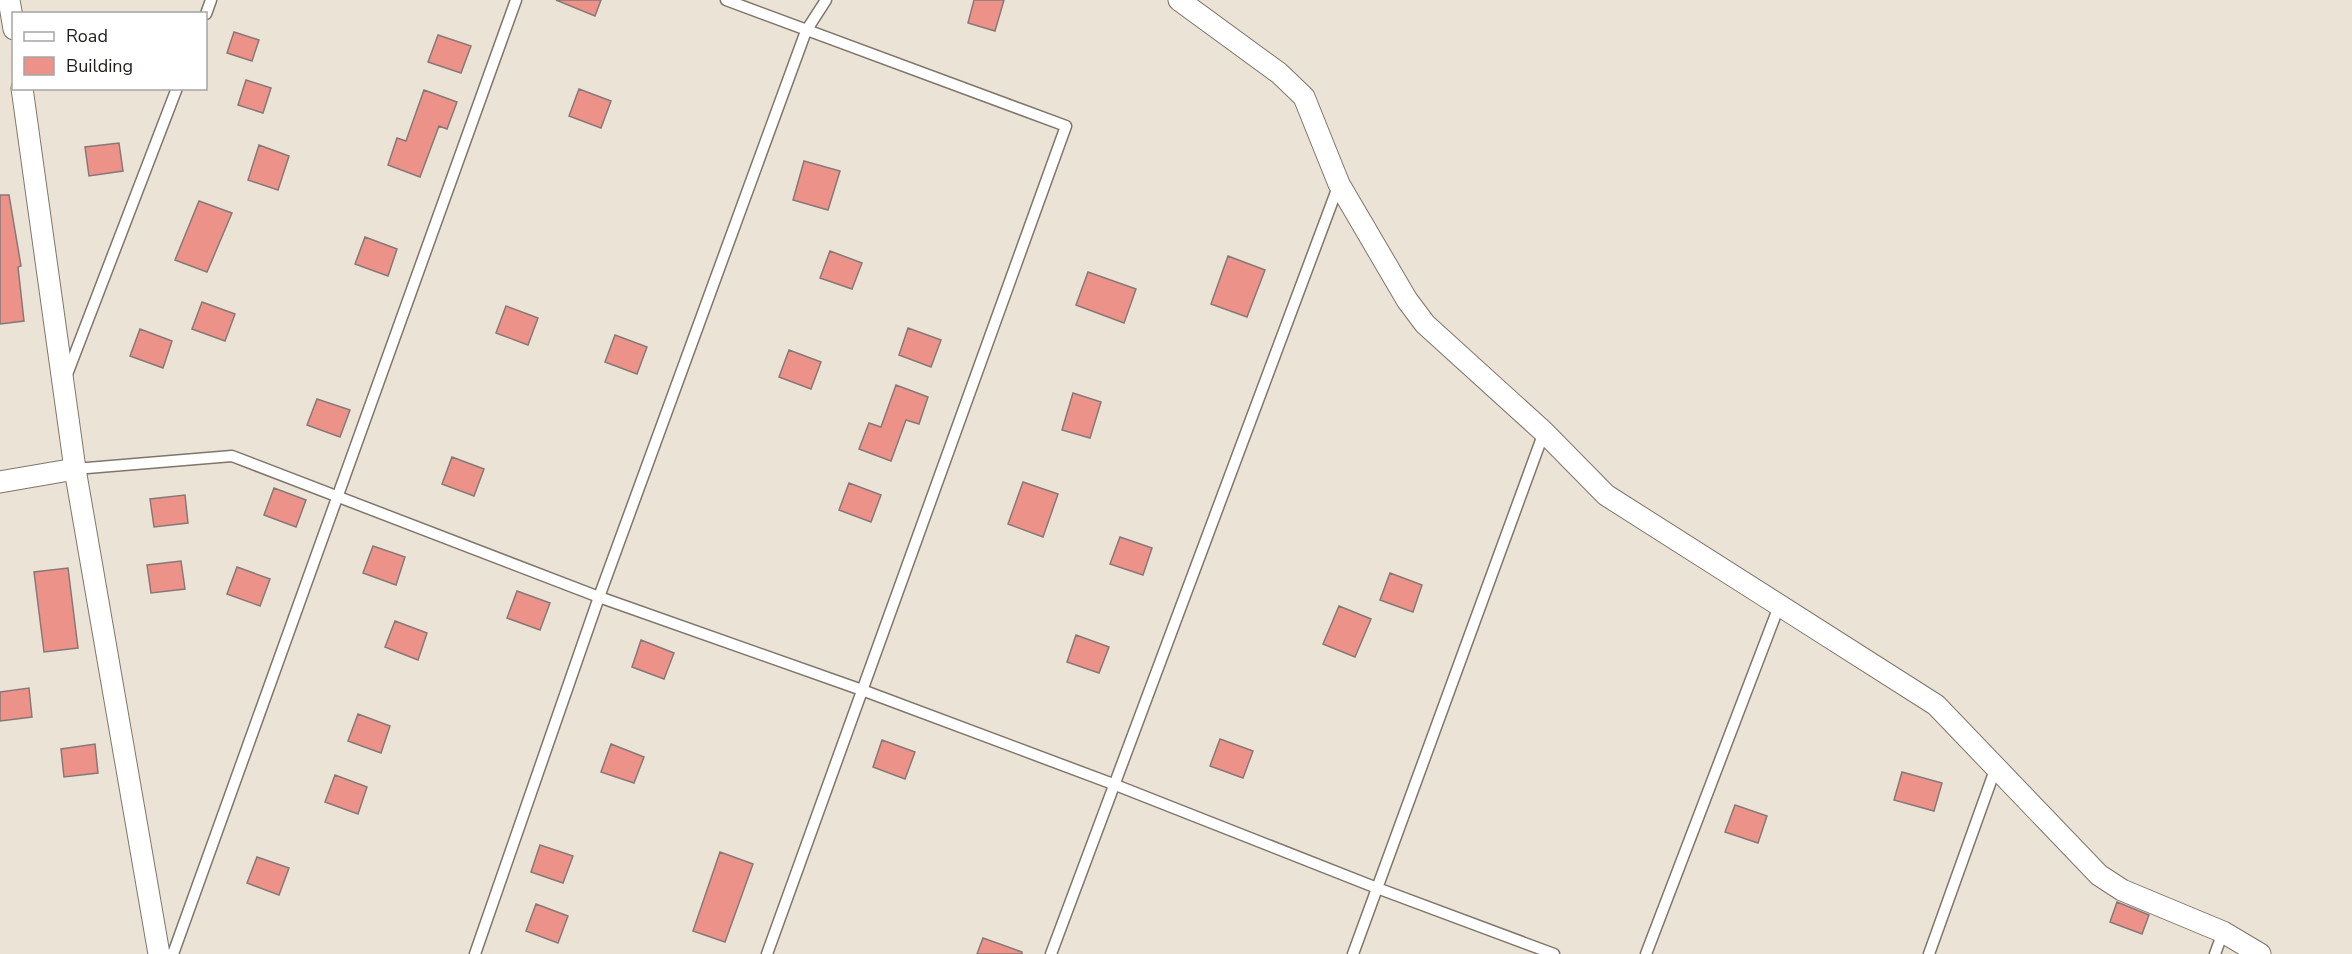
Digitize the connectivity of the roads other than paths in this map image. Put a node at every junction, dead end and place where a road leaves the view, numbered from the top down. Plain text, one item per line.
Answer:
1 (9, 0) edge
2 (516, 0) edge
3 (726, 0) edge
4 (826, 0) edge
5 (1179, 0) edge
6 (12, 17) edge
7 (806, 31) junction
8 (22, 90) edge
9 (176, 90) edge
10 (1339, 184) junction
11 (64, 383) junction
12 (1544, 432) junction
13 (75, 469) junction
14 (0, 482) edge
15 (338, 497) junction
16 (598, 597) junction
17 (1779, 606) junction
18 (862, 690) junction
19 (1996, 768) junction
20 (1113, 784) junction
21 (1377, 888) junction
22 (2223, 932) junction
23 (159, 954) edge
24 (173, 954) edge
25 (475, 954) edge
26 (767, 954) edge
27 (1051, 954) edge
28 (1353, 954) edge
29 (1554, 954) edge
30 (1646, 954) edge
31 (1929, 954) edge
32 (2215, 954) edge
33 (2260, 954) edge

1 - 6 street
2 - 15 lane
3 - 7 lane
4 - 7 lane
5 - 10 street
7 - 16 lane
7 - 18 lane
8 - 11 street
9 - 11 lane
10 - 12 street
10 - 20 lane
11 - 13 street
12 - 17 street
12 - 21 lane
13 - 14 street
13 - 15 lane
13 - 23 street
15 - 16 lane
15 - 24 lane
16 - 18 lane
16 - 25 lane
17 - 19 street
17 - 30 lane
18 - 20 lane
18 - 26 lane
19 - 22 street
19 - 31 lane
20 - 21 lane
20 - 27 lane
21 - 28 lane
21 - 29 lane
22 - 32 lane
22 - 33 street

